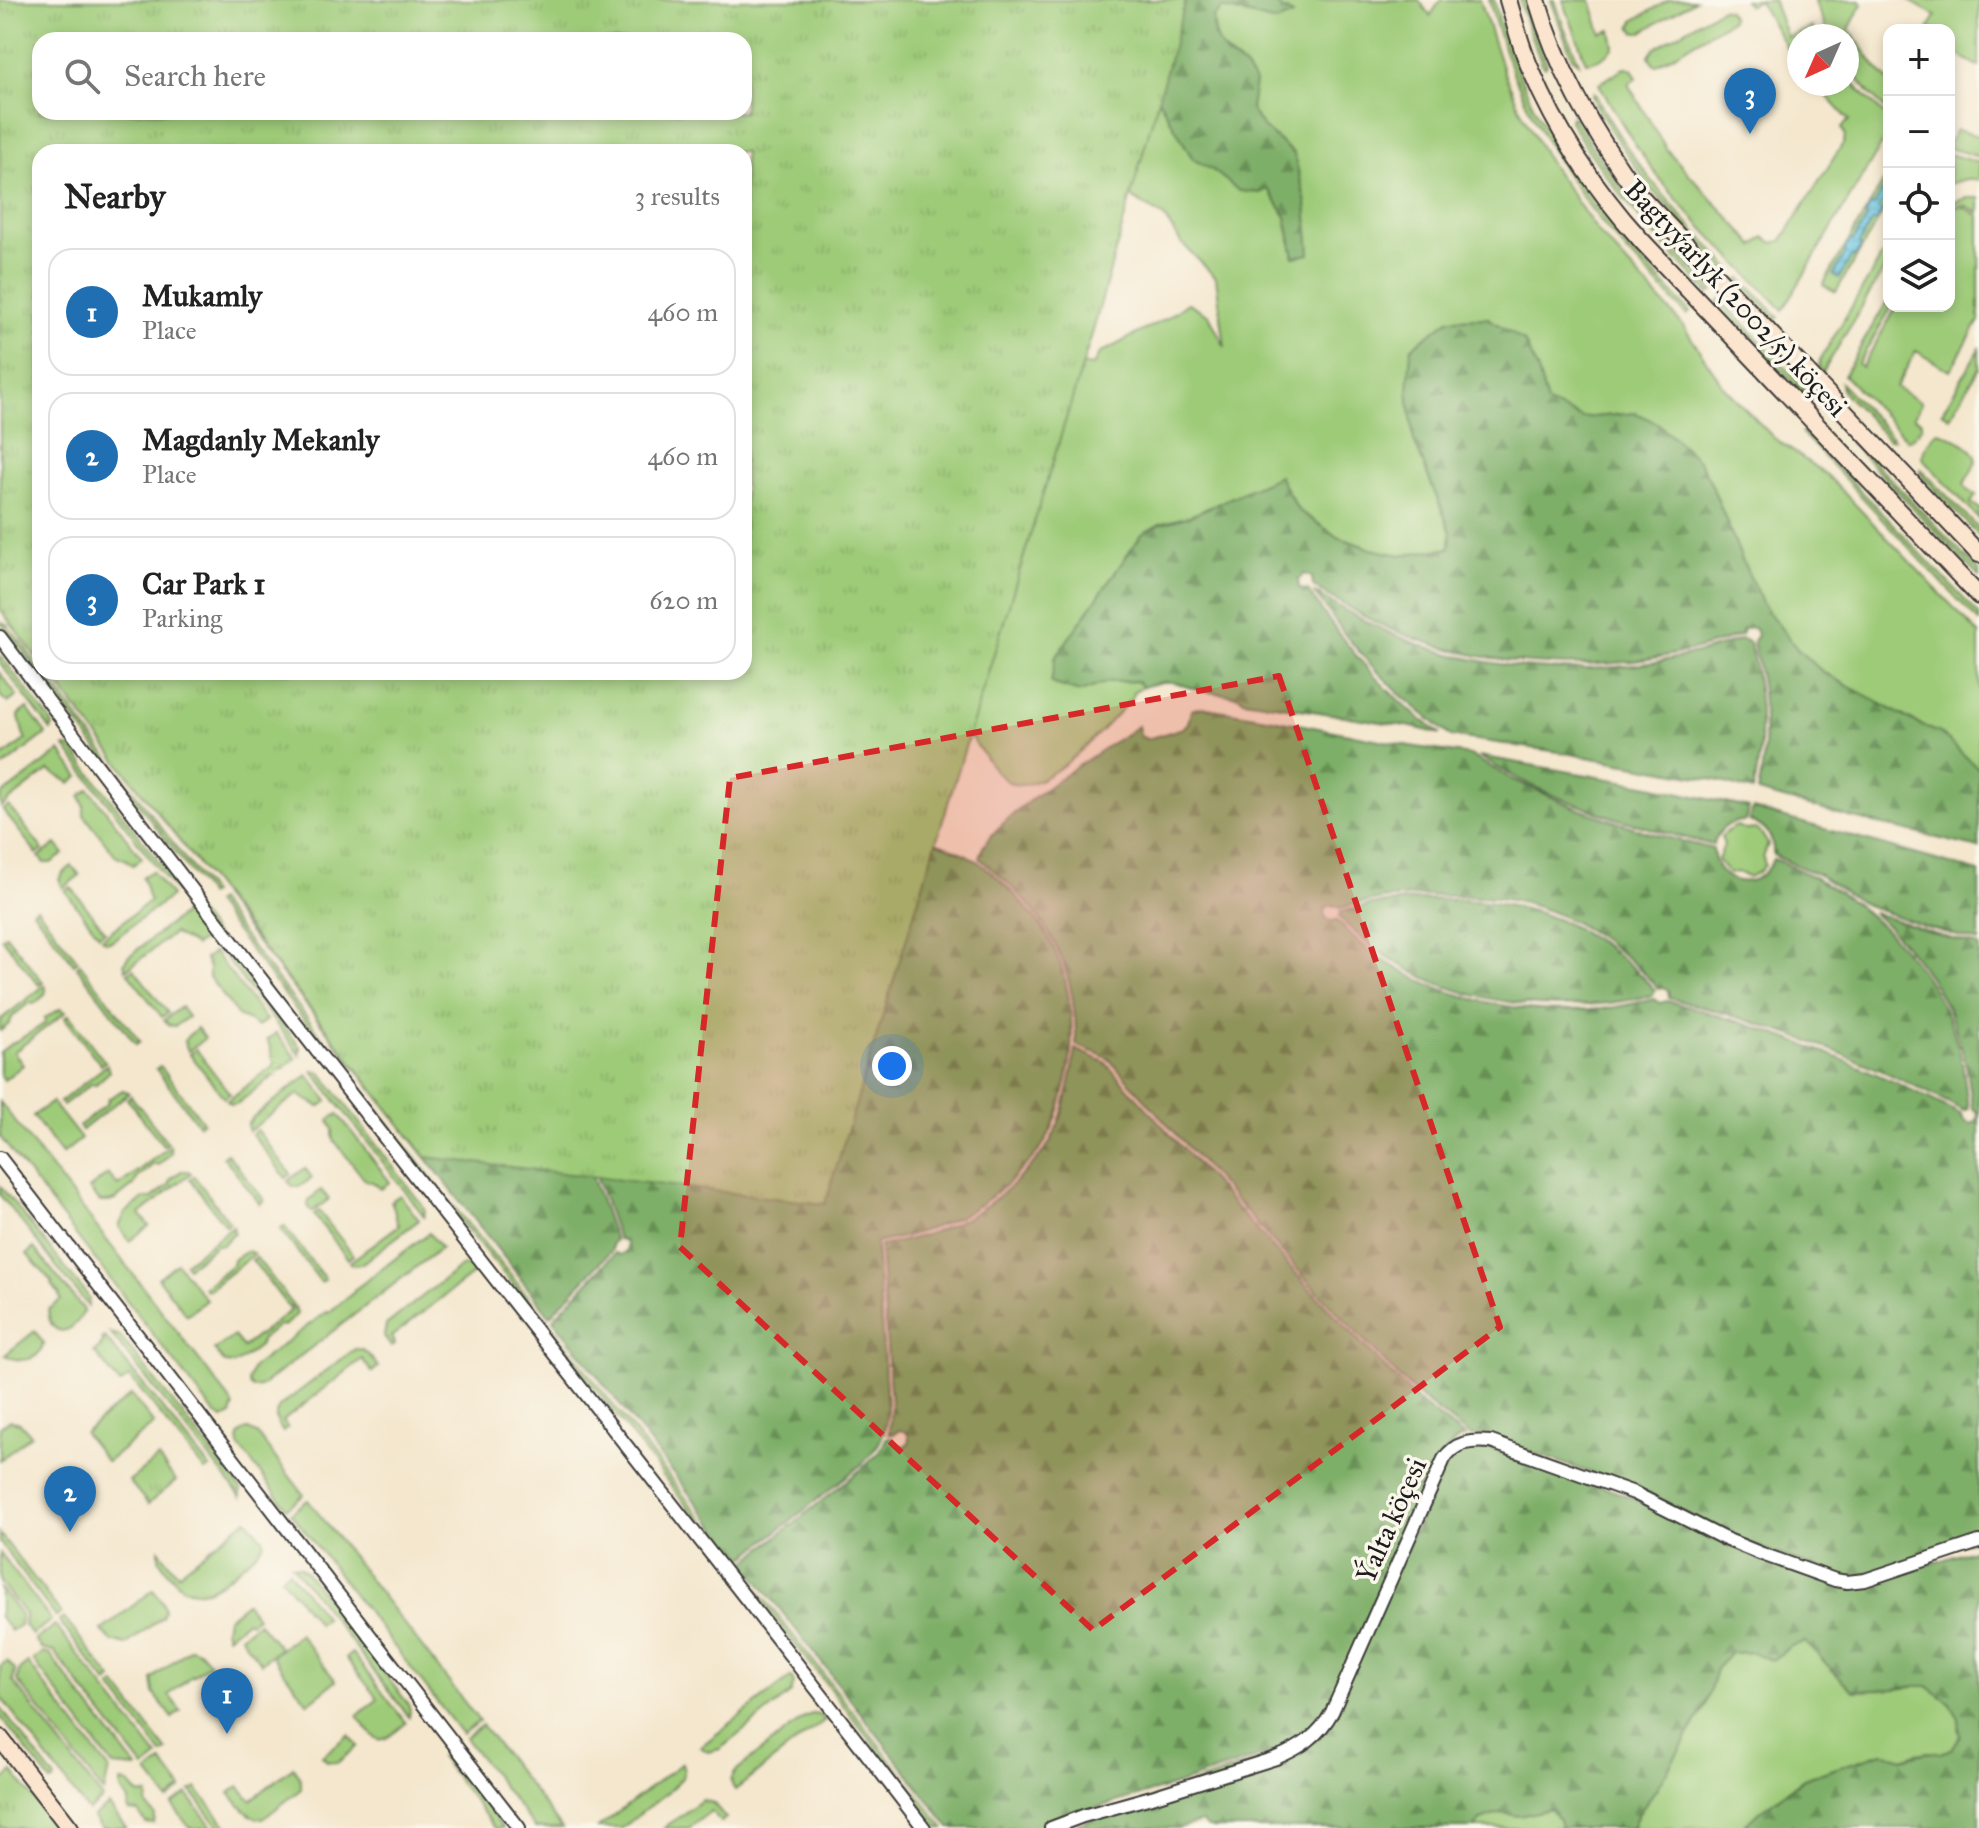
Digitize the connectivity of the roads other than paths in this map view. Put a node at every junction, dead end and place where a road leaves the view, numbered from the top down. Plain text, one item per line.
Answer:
1 (1508, 0) edge
2 (1537, 0) edge
3 (1570, 86) junction
4 (1545, 99) junction
5 (1845, 413) junction
6 (1824, 432) junction
7 (1979, 554) edge
8 (1979, 596) edge
9 (0, 637) edge
10 (32, 679) edge
11 (33, 680) edge
12 (0, 1158) edge
13 (1979, 1542) edge
14 (0, 1738) edge
15 (14, 1756) junction
16 (0, 1767) edge
17 (70, 1828) edge
18 (519, 1828) edge
19 (924, 1828) edge
20 (1051, 1828) edge

1 - 4 street, Bagtyýarlyk (2002/5) köçesi
2 - 3 street, Bagtyýarlyk (2002/5) köçesi
3 - 4 street
3 - 5 street, Bagtyýarlyk (2002/5) köçesi
4 - 6 street, Bagtyýarlyk (2002/5) köçesi
5 - 6 street
5 - 7 street, Bagtyýarlyk (2002/5) köçesi
6 - 8 street, Bagtyýarlyk (2002/5) köçesi
9 - 10 street
11 - 19 street
12 - 18 street
13 - 20 street, Ýalta köçesi
14 - 15 street
15 - 16 street
15 - 17 street

